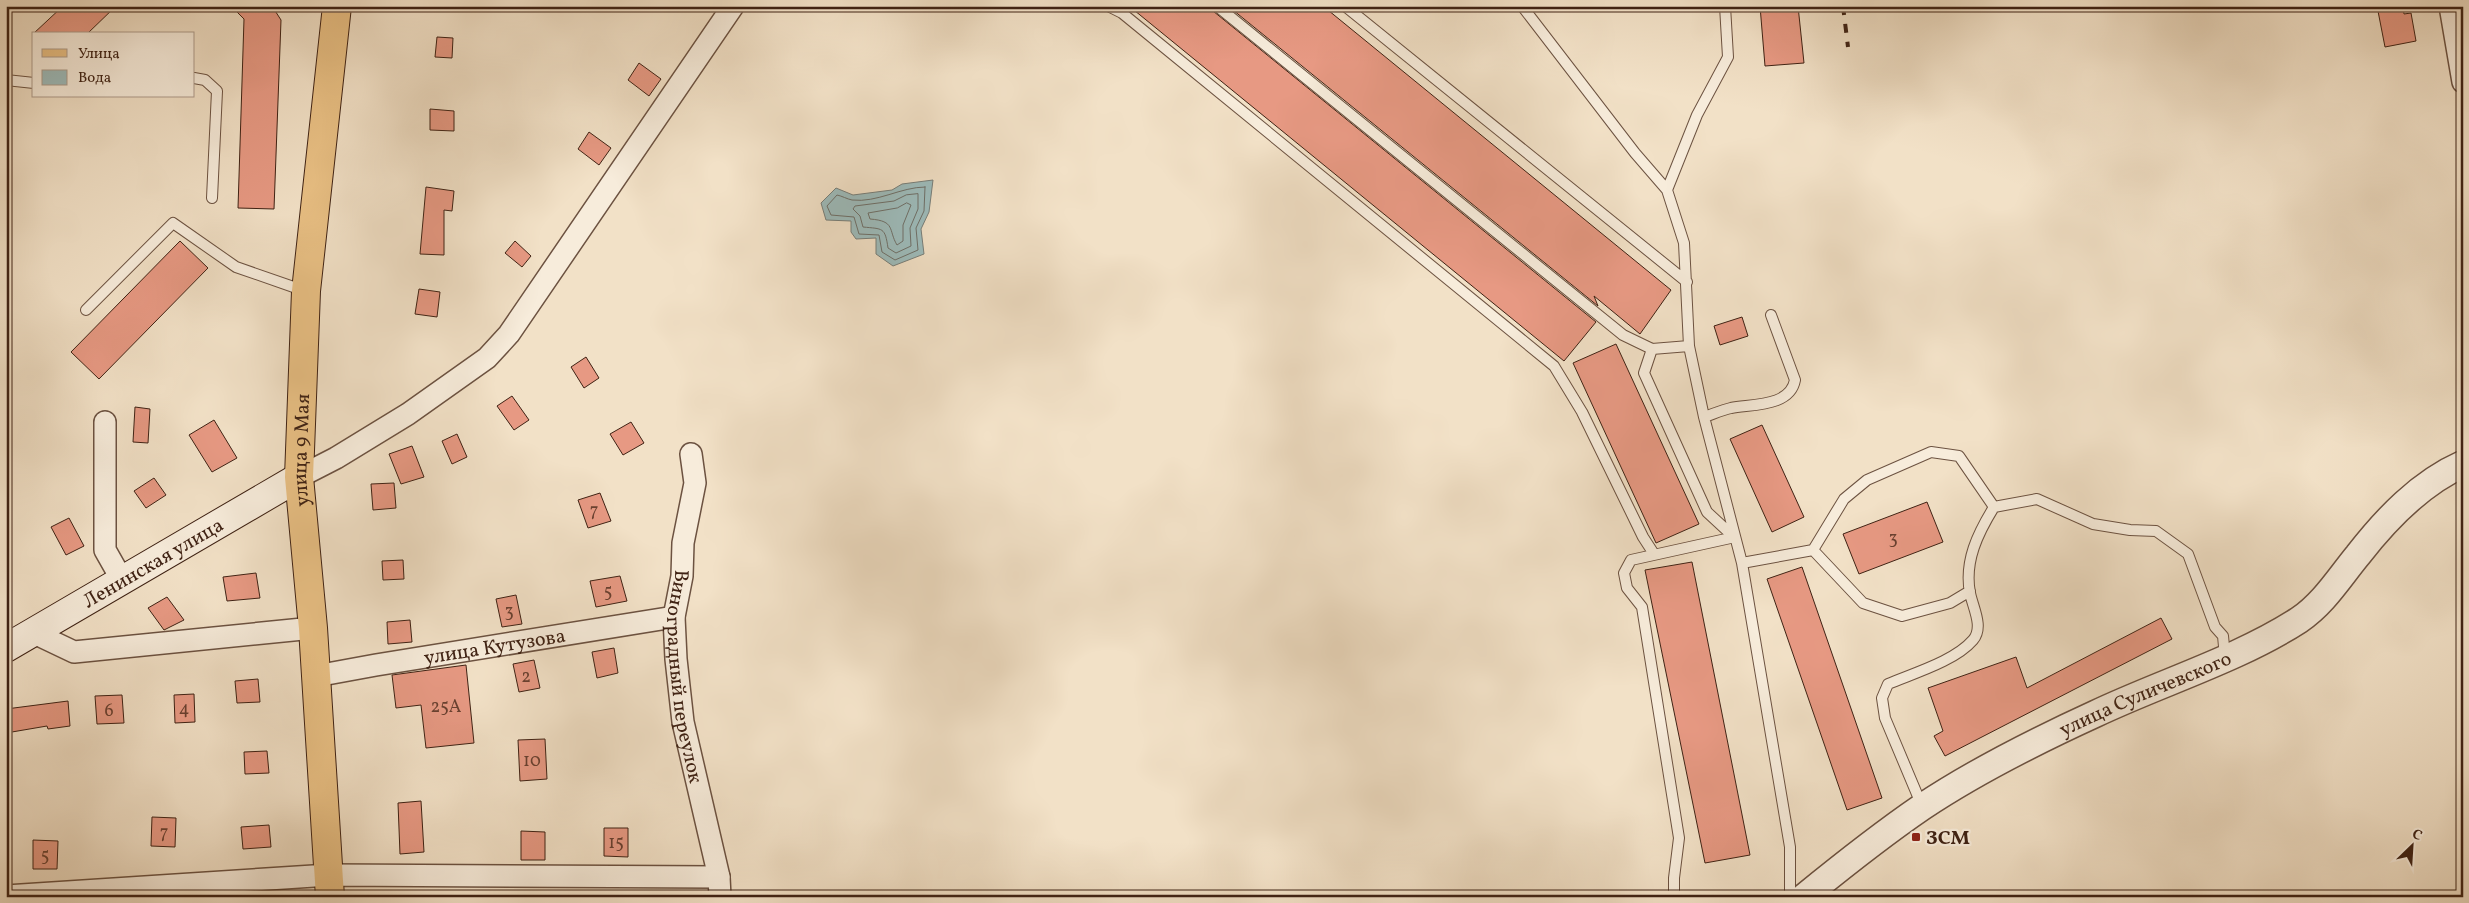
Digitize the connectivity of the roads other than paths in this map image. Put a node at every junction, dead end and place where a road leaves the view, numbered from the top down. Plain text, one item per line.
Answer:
1 (338, 6) edge
2 (733, 6) edge
3 (1108, 6) edge
4 (1217, 6) edge
5 (1345, 6) edge
6 (1522, 6) edge
7 (1725, 6) edge
8 (2450, 6) edge
9 (195, 78) edge
10 (6, 80) edge
11 (2463, 82) edge
12 (32, 83) edge
13 (1667, 190) junction
14 (212, 198) dead end
15 (1687, 282) junction
16 (306, 291) junction
17 (86, 310) dead end
18 (1771, 315) dead end
19 (1689, 346) junction
20 (1652, 348) junction
21 (1704, 417) junction
22 (105, 422) dead end
23 (691, 454) dead end
24 (2463, 464) edge
25 (300, 477) junction
26 (1994, 507) junction
27 (1735, 537) junction
28 (1813, 550) junction
29 (1654, 554) junction
30 (1742, 564) junction
31 (122, 580) junction
32 (1970, 592) junction
33 (674, 617) junction
34 (313, 628) junction
35 (32, 632) junction
36 (6, 648) edge
37 (2225, 658) junction
38 (316, 676) junction
39 (1923, 807) junction
40 (330, 886) edge
41 (720, 887) edge
42 (6, 896) edge
43 (1674, 897) edge
44 (1790, 897) edge
45 (1804, 897) edge

1 - 16 main road, улица 9 Мая
2 - 25 street
3 - 29 lane
4 - 20 lane
5 - 15 lane
6 - 13 lane
7 - 13 lane
8 - 11 street
9 - 14 lane
10 - 12 lane
13 - 15 lane
15 - 19 lane
16 - 17 lane
16 - 25 main road, улица 9 Мая
18 - 21 lane
19 - 20 lane
19 - 21 lane
20 - 27 lane
21 - 27 lane
22 - 31 street
23 - 33 street, Виноградный переулок
24 - 37 street, улица Суличевского
25 - 31 main road, Ленинская улица
25 - 34 main road, улица 9 Мая
26 - 28 lane
26 - 32 lane
26 - 37 lane
27 - 29 lane
27 - 30 lane
28 - 30 lane
28 - 32 lane
29 - 43 lane
30 - 44 lane
31 - 35 main road, Ленинская улица
32 - 39 lane
33 - 38 street, улица Кутузова
33 - 41 street, Виноградный переулок
34 - 35 street
34 - 38 main road, улица 9 Мая
35 - 36 main road, Ленинская улица
37 - 39 street, улица Суличевского
38 - 40 main road, улица 9 Мая
39 - 45 street, улица Суличевского
40 - 41 street
40 - 42 street

